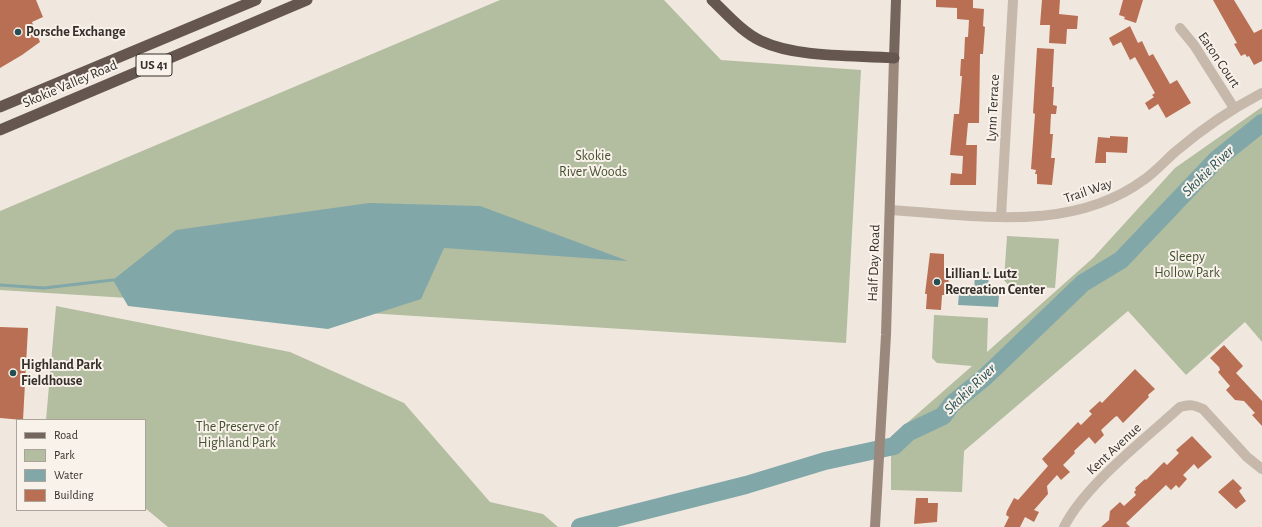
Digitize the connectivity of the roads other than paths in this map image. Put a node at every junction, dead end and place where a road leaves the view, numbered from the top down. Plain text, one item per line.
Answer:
1 (256, 0) edge
2 (307, 0) edge
3 (712, 0) edge
4 (896, 0) edge
5 (1013, 0) edge
6 (1180, 28) dead end
7 (894, 58) junction
8 (1262, 93) edge
9 (0, 107) edge
10 (1234, 108) junction
11 (0, 130) edge
12 (890, 210) junction
13 (1001, 217) junction
14 (1262, 469) edge
15 (875, 527) edge
16 (1064, 527) edge

1 - 9 highway, Skokie Valley Road / US 41
2 - 11 highway, Skokie Valley Road / US 41
3 - 7 highway
4 - 7 main road, Half Day Road
5 - 13 street, Lynn Terrace
6 - 10 street, Eaton Court
7 - 12 main road, Half Day Road
8 - 10 street, Trail Way
10 - 13 street, Trail Way
12 - 13 street, Trail Way
12 - 15 main road, Half Day Road
14 - 16 street, Kent Avenue

